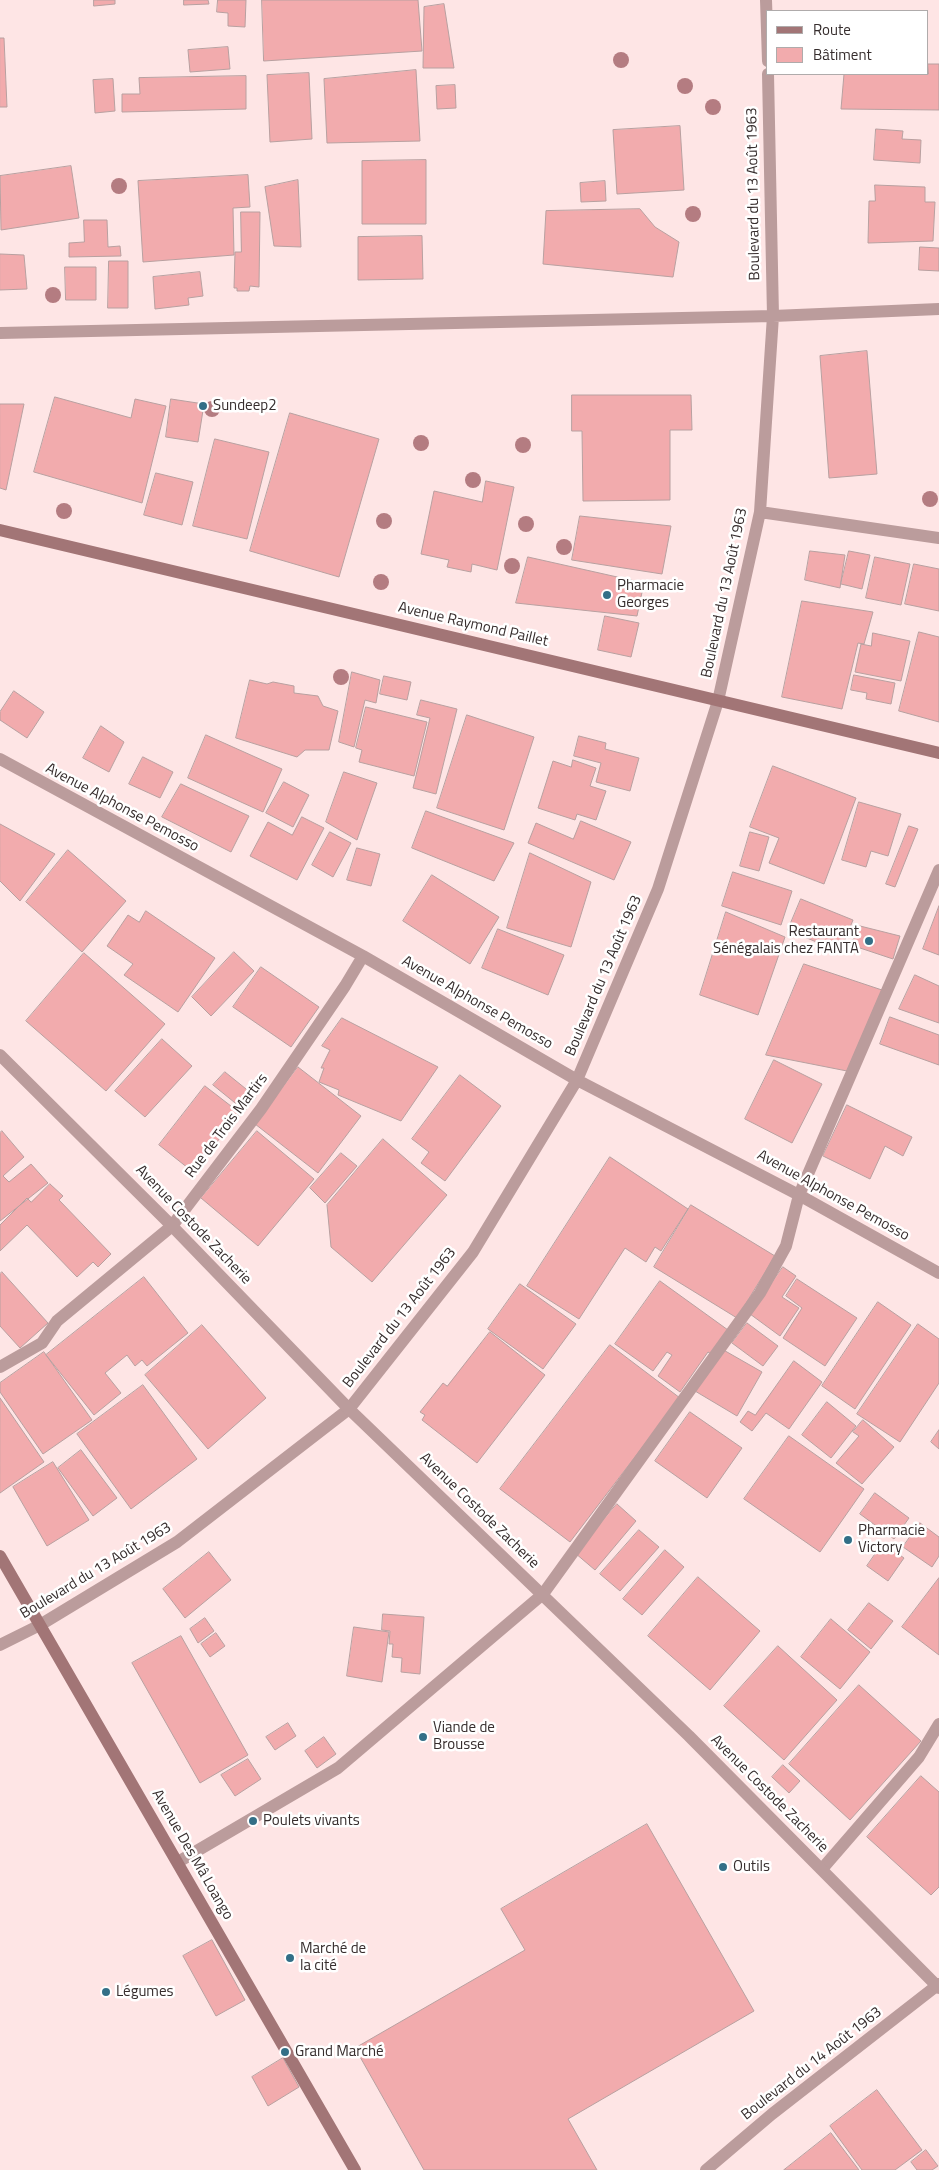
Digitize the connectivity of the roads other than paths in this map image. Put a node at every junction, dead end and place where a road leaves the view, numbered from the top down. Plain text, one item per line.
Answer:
1 (768, 75) edge
2 (939, 309) edge
3 (773, 316) junction
4 (0, 334) edge
5 (760, 512) junction
6 (0, 530) edge
7 (939, 538) edge
8 (718, 701) junction
9 (939, 753) edge
10 (0, 760) edge
11 (939, 870) edge
12 (363, 956) junction
13 (0, 1055) edge
14 (577, 1080) junction
15 (799, 1195) junction
16 (172, 1226) junction
17 (939, 1273) edge
18 (0, 1367) edge
19 (349, 1409) junction
20 (0, 1556) edge
21 (542, 1594) junction
22 (40, 1625) junction
23 (0, 1645) edge
24 (939, 1724) edge
25 (178, 1862) junction
26 (822, 1869) junction
27 (938, 1986) edge
28 (355, 2170) edge
29 (706, 2170) edge

1 - 3 street, Boulevard du 13 Août 1963
2 - 3 street
3 - 4 street
3 - 5 street, Boulevard du 13 Août 1963
5 - 7 street
5 - 8 street, Boulevard du 13 Août 1963
6 - 8 main road, Avenue Raymond Paillet
8 - 9 main road, Avenue Raymond Paillet
8 - 14 street, Boulevard du 13 Août 1963
10 - 12 street, Avenue Alphonse Pemosso
11 - 15 street
12 - 14 street, Avenue Alphonse Pemosso
12 - 16 street, Rue de Trois Martirs
13 - 16 street, Avenue Costode Zacherie
14 - 15 street, Avenue Alphonse Pemosso
14 - 19 street, Boulevard du 13 Août 1963
15 - 17 street, Avenue Alphonse Pemosso
15 - 21 street
16 - 18 street, Rue de Trois Martirs
16 - 19 street, Avenue Costode Zacherie
19 - 21 street, Avenue Costode Zacherie
19 - 22 street, Boulevard du 13 Août 1963
20 - 22 main road, Avenue Des Mâ Loango
21 - 25 street
21 - 26 street, Avenue Costode Zacherie
22 - 23 street, Boulevard du 13 Août 1963
22 - 25 main road, Avenue Des Mâ Loango
24 - 26 street
25 - 28 main road, Avenue Des Mâ Loango
26 - 27 street, Avenue Costode Zacherie
27 - 29 street, Boulevard du 14 Août 1963

